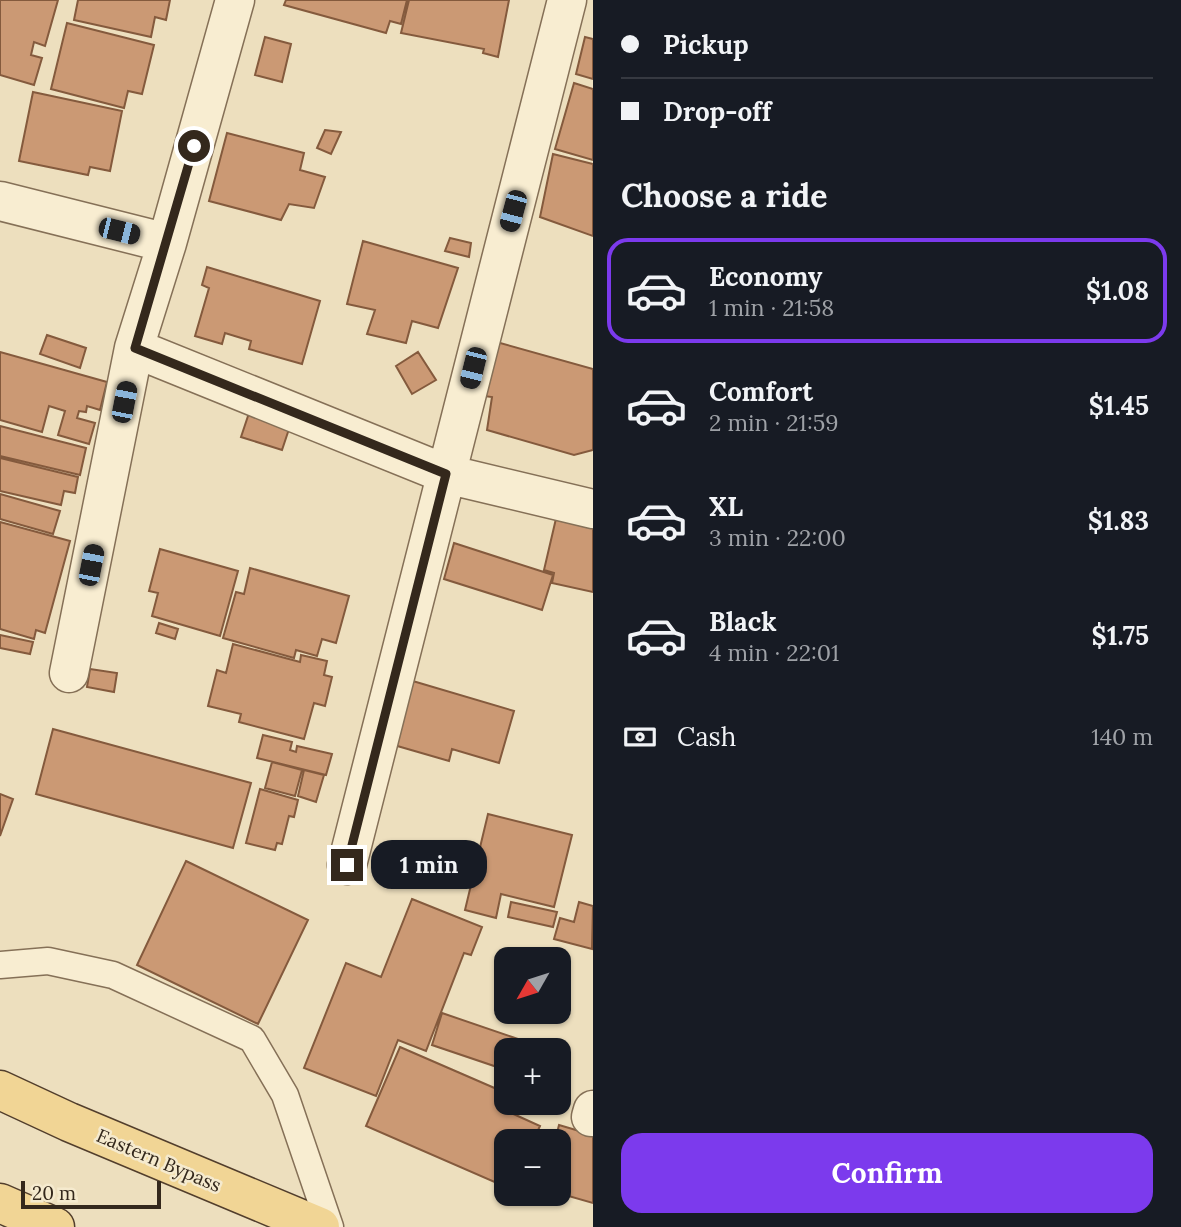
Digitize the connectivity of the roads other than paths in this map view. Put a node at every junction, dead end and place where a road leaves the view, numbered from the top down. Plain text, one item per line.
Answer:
1 (235, 0) edge
2 (567, 0) edge
3 (0, 201) edge
4 (167, 243) junction
5 (135, 348) junction
6 (446, 474) junction
7 (593, 509) edge
8 (69, 673) dead end
9 (347, 865) dead end
10 (0, 965) edge
11 (0, 1090) edge
12 (0, 1203) edge
13 (55, 1227) edge
14 (320, 1227) edge
15 (330, 1227) edge

1 - 4 street
2 - 6 street
3 - 4 street
4 - 5 street
5 - 6 street
5 - 8 street
6 - 7 street
6 - 9 street
10 - 15 lane
11 - 14 main road, Eastern Bypass
12 - 13 main road

